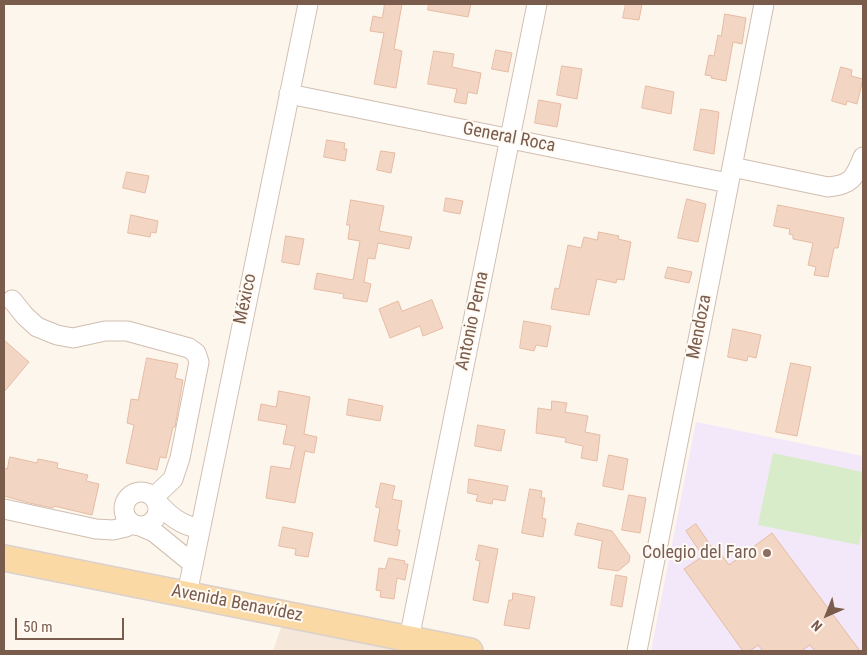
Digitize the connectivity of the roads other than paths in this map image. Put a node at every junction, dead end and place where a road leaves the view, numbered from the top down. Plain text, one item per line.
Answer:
1 (308, 4) edge
2 (537, 4) edge
3 (764, 4) edge
4 (289, 94) junction
5 (510, 138) junction
6 (863, 157) edge
7 (730, 175) junction
8 (12, 300) dead end
9 (155, 500) junction
10 (4, 509) edge
11 (135, 524) junction
12 (199, 528) junction
13 (4, 558) edge
14 (192, 564) junction
15 (186, 594) junction
16 (408, 639) junction
17 (440, 648) edge
18 (470, 651) edge
19 (637, 651) edge

1 - 4 street, México
2 - 5 street, Antonio Perna
3 - 7 street, Mendoza
4 - 5 street, General Roca
4 - 12 street, México
5 - 7 street, General Roca
5 - 16 street, Antonio Perna
6 - 7 street, General Roca
7 - 19 street, Mendoza
8 - 9 street
9 - 11 street
9 - 11 street
9 - 12 street
10 - 11 street
11 - 14 street
12 - 14 street, México
13 - 15 main road, Avenida Benavídez
14 - 15 street, México
15 - 16 main road, Avenida Benavídez
16 - 17 main road, Avenida Benavídez
17 - 18 main road, Avenida Benavídez

